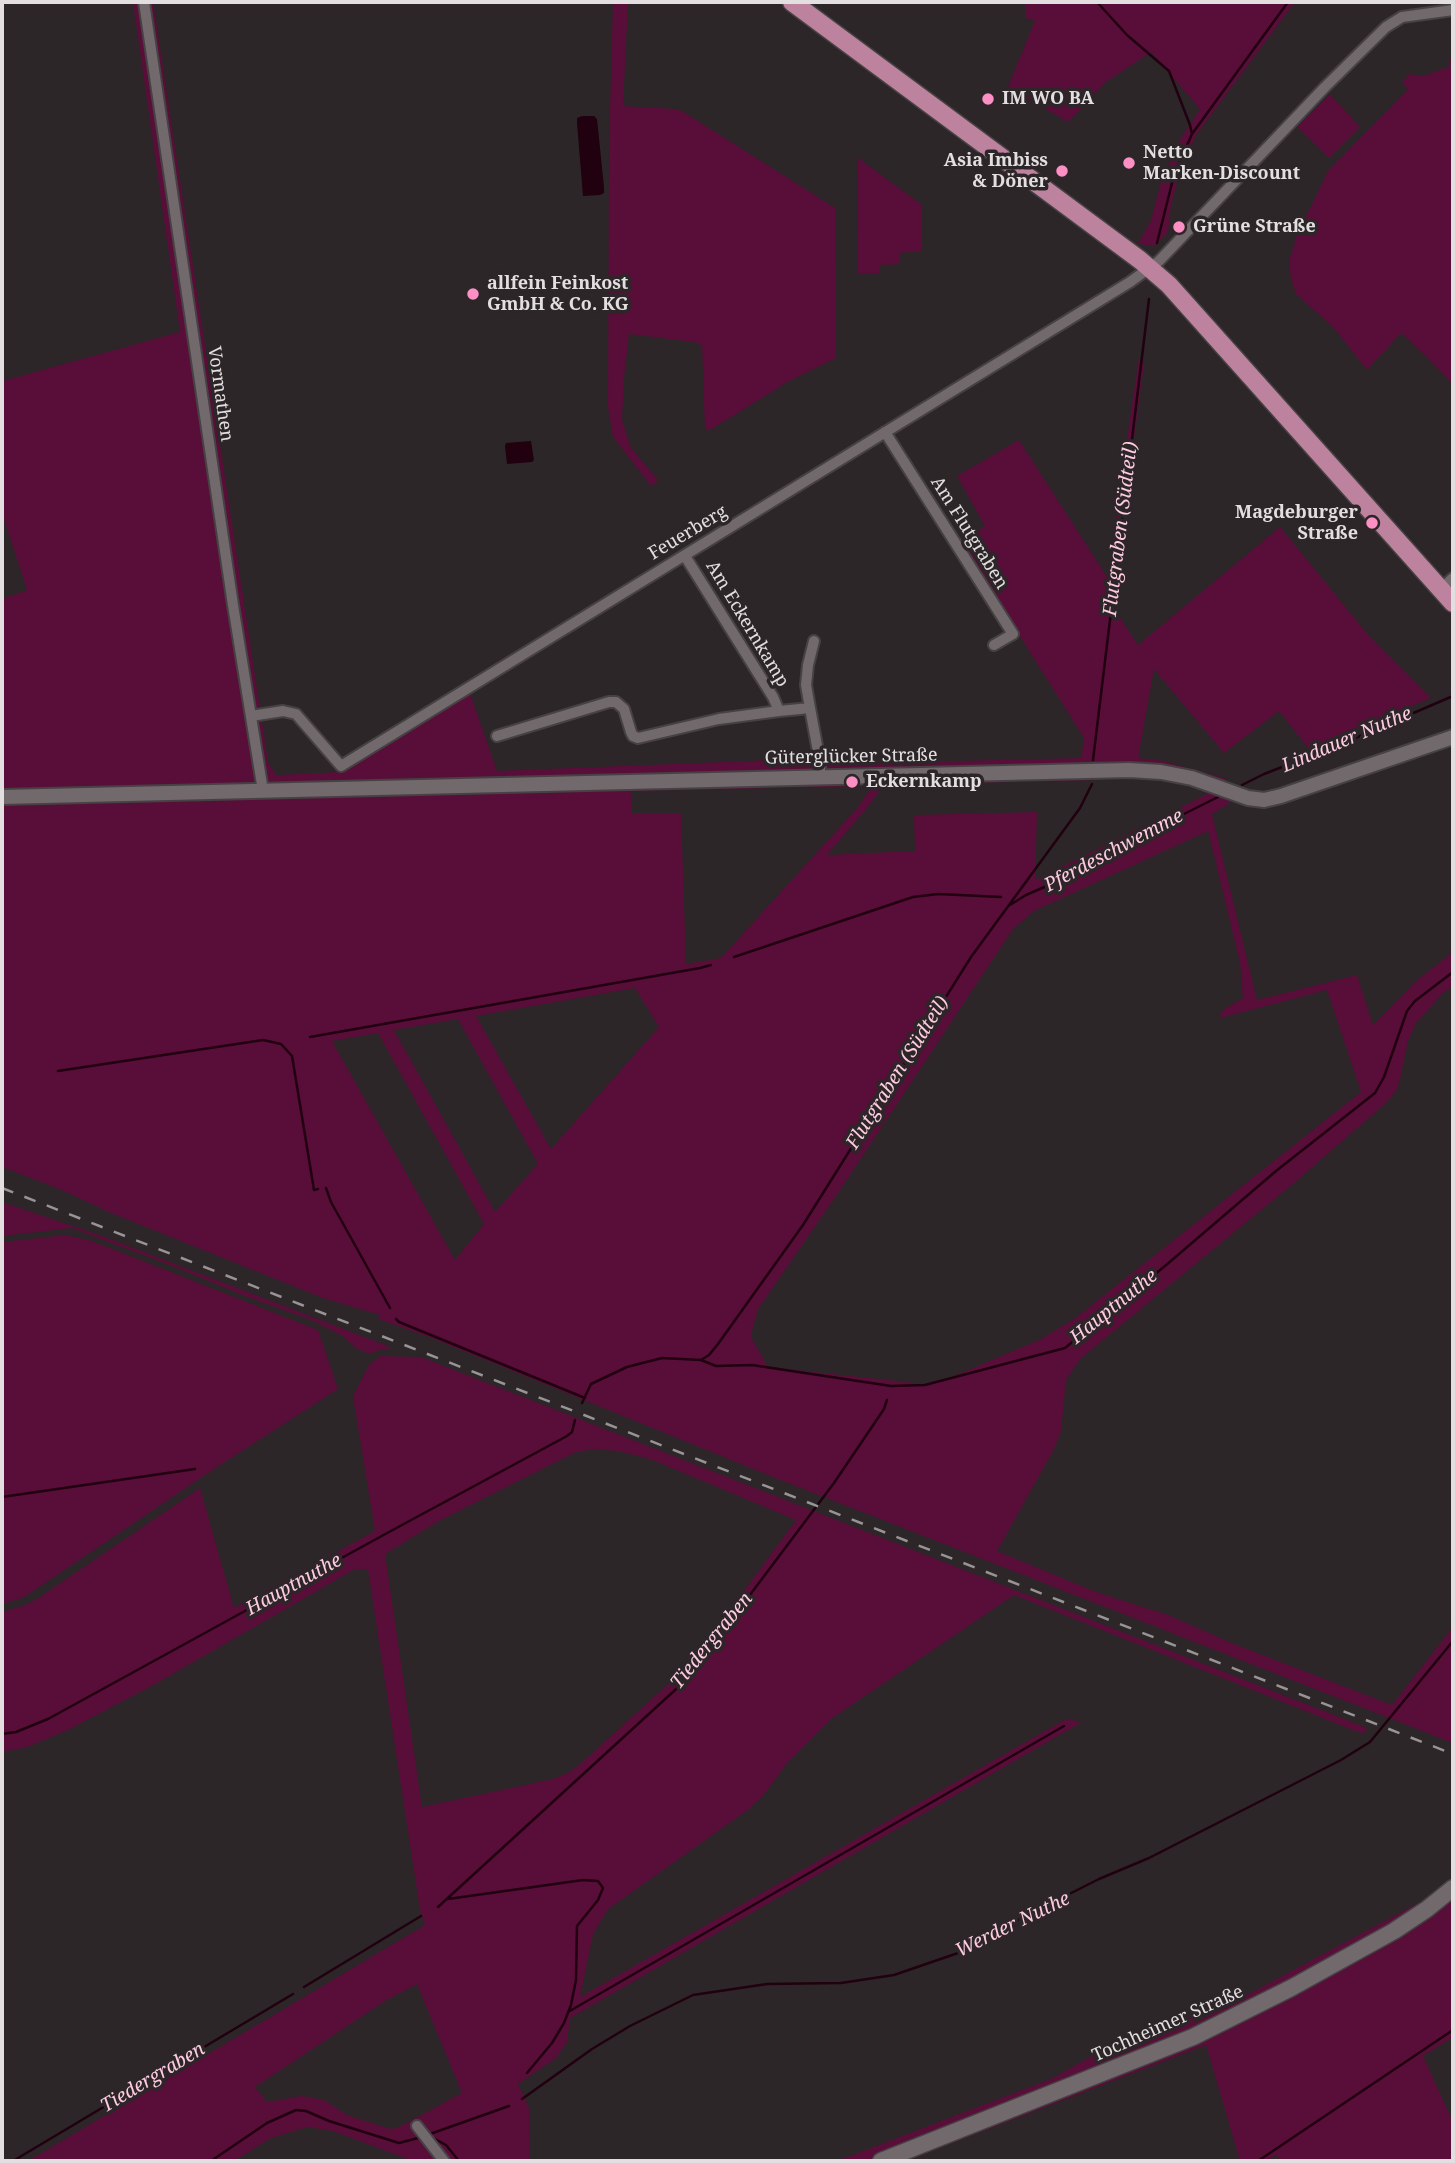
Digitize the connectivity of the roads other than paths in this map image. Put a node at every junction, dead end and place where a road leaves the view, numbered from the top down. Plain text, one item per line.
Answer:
1 (144, 2) edge
2 (792, 2) edge
3 (1453, 10) edge
4 (1149, 267) junction
5 (886, 432) junction
6 (685, 556) junction
7 (1447, 583) edge
8 (1453, 603) edge
9 (814, 641) dead end
10 (994, 645) dead end
11 (810, 708) junction
12 (779, 711) junction
13 (251, 716) junction
14 (497, 736) dead end
15 (1453, 737) edge
16 (820, 777) junction
17 (263, 791) junction
18 (2, 797) edge
19 (1453, 1888) edge
20 (417, 2126) dead end
21 (444, 2161) edge
22 (881, 2161) edge

1 - 13 street, Vormathen
2 - 4 main road
3 - 4 street
4 - 5 street, Feuerberg
4 - 7 main road
5 - 6 street, Feuerberg
5 - 10 street, Am Flutgraben
6 - 12 street, Am Eckernkamp
6 - 13 street, Feuerberg
7 - 8 main road
9 - 11 street, Am Eckernkamp
11 - 12 street, Am Eckernkamp
11 - 16 street, Am Eckernkamp
12 - 14 street, Am Eckernkamp
13 - 17 street, Vormathen
15 - 16 street, Güterglücker Straße
16 - 17 street, Güterglücker Straße
17 - 18 street, Güterglücker Straße
19 - 22 main road, Tochheimer Straße
20 - 21 street

